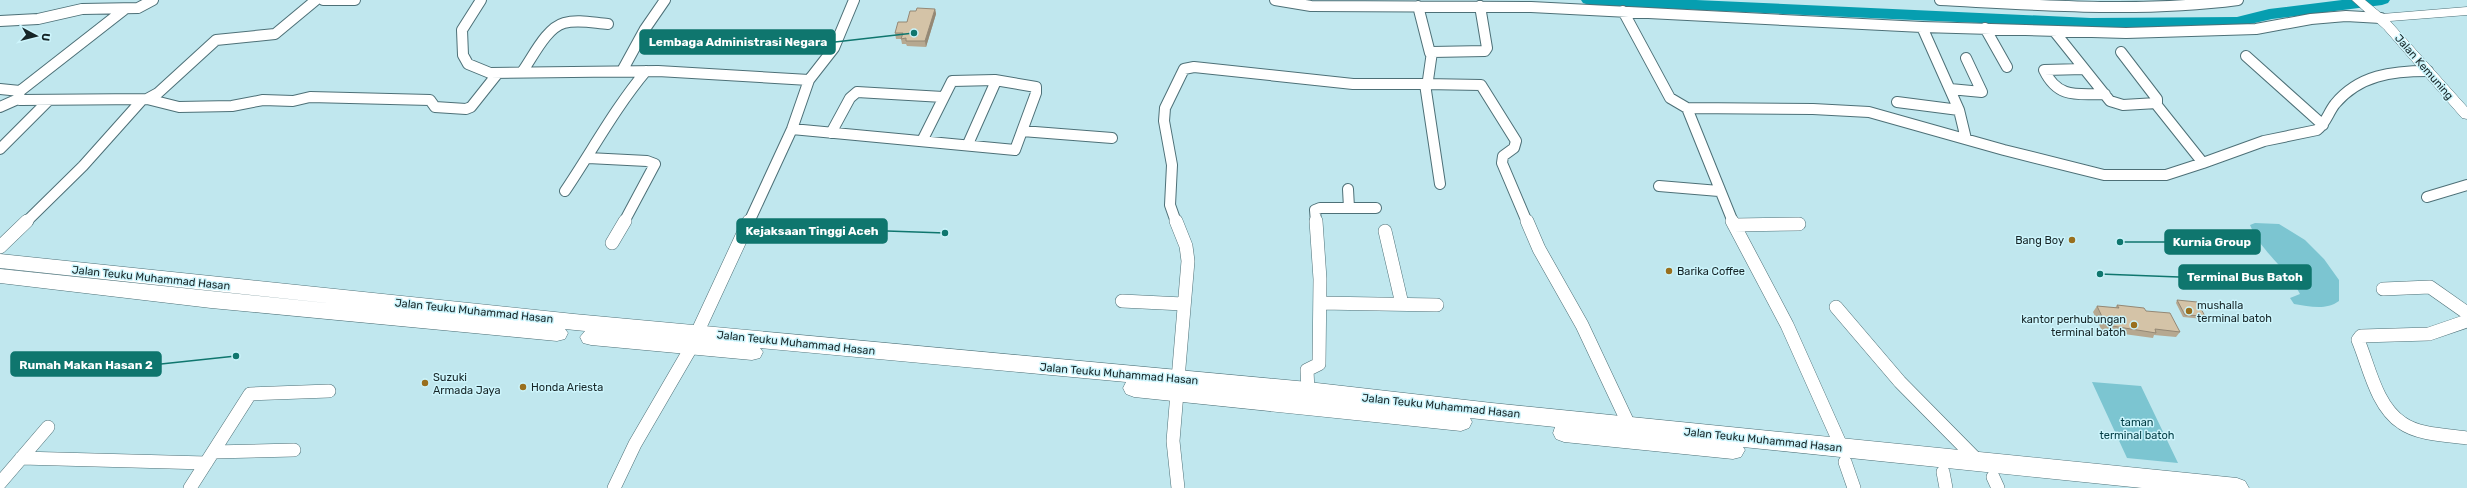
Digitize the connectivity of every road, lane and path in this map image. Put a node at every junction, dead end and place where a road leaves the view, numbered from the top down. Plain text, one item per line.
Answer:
1 (153, 0) edge
2 (316, 0) edge
3 (323, 0) edge
4 (356, 0) edge
5 (481, 0) edge
6 (665, 0) edge
7 (854, 0) edge
8 (1275, 0) edge
9 (1940, 0) edge
10 (2238, 0) edge
11 (2358, 0) edge
12 (2068, 3) edge
13 (2129, 3) edge
14 (2190, 3) edge
15 (1418, 6) junction
16 (1480, 6) junction
17 (125, 9) junction
18 (1623, 11) junction
19 (2467, 11) edge
20 (2377, 15) junction
21 (0, 21) edge
22 (608, 24) dead end
23 (1922, 27) junction
24 (1985, 28) junction
25 (2054, 31) junction
26 (2121, 52) dead end
27 (1430, 53) junction
28 (2246, 56) dead end
29 (1966, 58) dead end
30 (2007, 67) dead end
31 (2084, 69) junction
32 (622, 71) junction
33 (646, 71) junction
34 (2428, 71) junction
35 (522, 72) junction
36 (498, 73) junction
37 (809, 80) junction
38 (996, 81) junction
39 (1425, 84) junction
40 (0, 89) edge
41 (1950, 89) junction
42 (2105, 94) junction
43 (19, 95) junction
44 (943, 97) junction
45 (144, 100) junction
46 (48, 101) junction
47 (1897, 102) dead end
48 (2156, 104) junction
49 (0, 107) edge
50 (1687, 108) junction
51 (1959, 110) junction
52 (2467, 115) edge
53 (2323, 125) junction
54 (792, 129) junction
55 (1022, 131) junction
56 (831, 132) junction
57 (1112, 138) dead end
58 (1966, 139) junction
59 (922, 141) junction
60 (968, 144) junction
61 (0, 149) edge
62 (588, 158) junction
63 (2203, 162) junction
64 (1440, 184) dead end
65 (2467, 185) edge
66 (1659, 186) dead end
67 (1348, 189) dead end
68 (565, 191) dead end
69 (1719, 191) junction
70 (2427, 197) dead end
71 (1349, 208) junction
72 (1376, 208) dead end
73 (1800, 224) dead end
74 (1734, 225) junction
75 (1385, 231) dead end
76 (612, 243) dead end
77 (0, 247) edge
78 (0, 261) edge
79 (0, 276) edge
80 (2383, 288) dead end
81 (218, 293) junction
82 (1122, 301) dead end
83 (1320, 303) junction
84 (1183, 304) junction
85 (1402, 304) junction
86 (1437, 305) dead end
87 (1836, 307) dead end
88 (2467, 313) edge
89 (2464, 326) edge
90 (694, 339) junction
91 (1178, 386) junction
92 (329, 391) dead end
93 (1308, 391) junction
94 (1559, 426) junction
95 (1629, 426) junction
96 (48, 427) dead end
97 (2467, 438) edge
98 (294, 450) dead end
99 (1844, 455) junction
100 (210, 457) junction
101 (21, 458) junction
102 (1990, 476) edge
103 (1945, 480) edge
104 (0, 483) edge
105 (2215, 487) edge
106 (190, 488) edge
107 (614, 488) edge
108 (1178, 488) edge
109 (1854, 488) edge
110 (2109, 488) edge

1 - 17 street
2 - 45 street
3 - 4 street
5 - 36 street
6 - 32 street
7 - 37 street
8 - 15 street
9 - 12 street
10 - 14 street
11 - 20 street, Jalan Kemuning
12 - 13 street
13 - 14 street
15 - 16 street
15 - 27 street
16 - 18 street
16 - 27 street
17 - 21 street
17 - 43 street
18 - 23 street
18 - 50 street
19 - 20 street
20 - 25 street
20 - 34 street, Jalan Kemuning
22 - 35 street
23 - 24 street
23 - 41 street
24 - 25 street
24 - 30 street
25 - 31 street
26 - 48 street
27 - 39 street
28 - 53 street
29 - 41 street
31 - 42 street
31 - 42 street
32 - 33 street
32 - 35 street
33 - 37 street
33 - 62 street
34 - 52 street, Jalan Kemuning
34 - 53 street
35 - 36 street
36 - 45 street
37 - 54 street
38 - 44 street
38 - 55 street
38 - 60 street
39 - 64 street
39 - 84 street
39 - 95 street
40 - 43 street
41 - 51 street
42 - 48 street
43 - 46 street
43 - 49 street
44 - 56 street
44 - 59 street
45 - 46 street
45 - 77 street
46 - 61 street
47 - 51 street
48 - 63 street
50 - 58 street
50 - 69 street
51 - 58 street
53 - 63 street
54 - 56 street
54 - 90 street
55 - 57 street
55 - 60 street
56 - 59 street
58 - 63 street
59 - 60 street
62 - 68 street
62 - 76 street
65 - 70 street
66 - 69 street
67 - 71 street
69 - 74 street
71 - 72 street
71 - 83 street
73 - 74 street
74 - 99 street
75 - 85 street
78 - 81 highway, Jalan Teuku Muhammad Hasan
79 - 81 highway, Jalan Teuku Muhammad Hasan
80 - 88 street
81 - 90 highway, Jalan Teuku Muhammad Hasan
82 - 84 street
83 - 85 street
83 - 93 street
84 - 91 street
85 - 86 street
87 - 102 street
89 - 97 street
90 - 91 highway, Jalan Teuku Muhammad Hasan
90 - 107 street
91 - 93 highway, Jalan Teuku Muhammad Hasan
91 - 94 highway, Jalan Teuku Muhammad Hasan
91 - 108 street
92 - 100 street
93 - 94 highway, Jalan Teuku Muhammad Hasan
94 - 95 highway, Jalan Teuku Muhammad Hasan
94 - 99 highway, Jalan Teuku Muhammad Hasan
95 - 99 highway, Jalan Teuku Muhammad Hasan
96 - 101 street
98 - 100 street
99 - 102 highway, Jalan Teuku Muhammad Hasan
99 - 103 highway, Jalan Teuku Muhammad Hasan
99 - 109 street
100 - 101 street
100 - 106 street
101 - 104 street
102 - 103 highway, Jalan Teuku Muhammad Hasan
102 - 105 highway, Jalan Teuku Muhammad Hasan
102 - 110 highway, Jalan Teuku Muhammad Hasan

